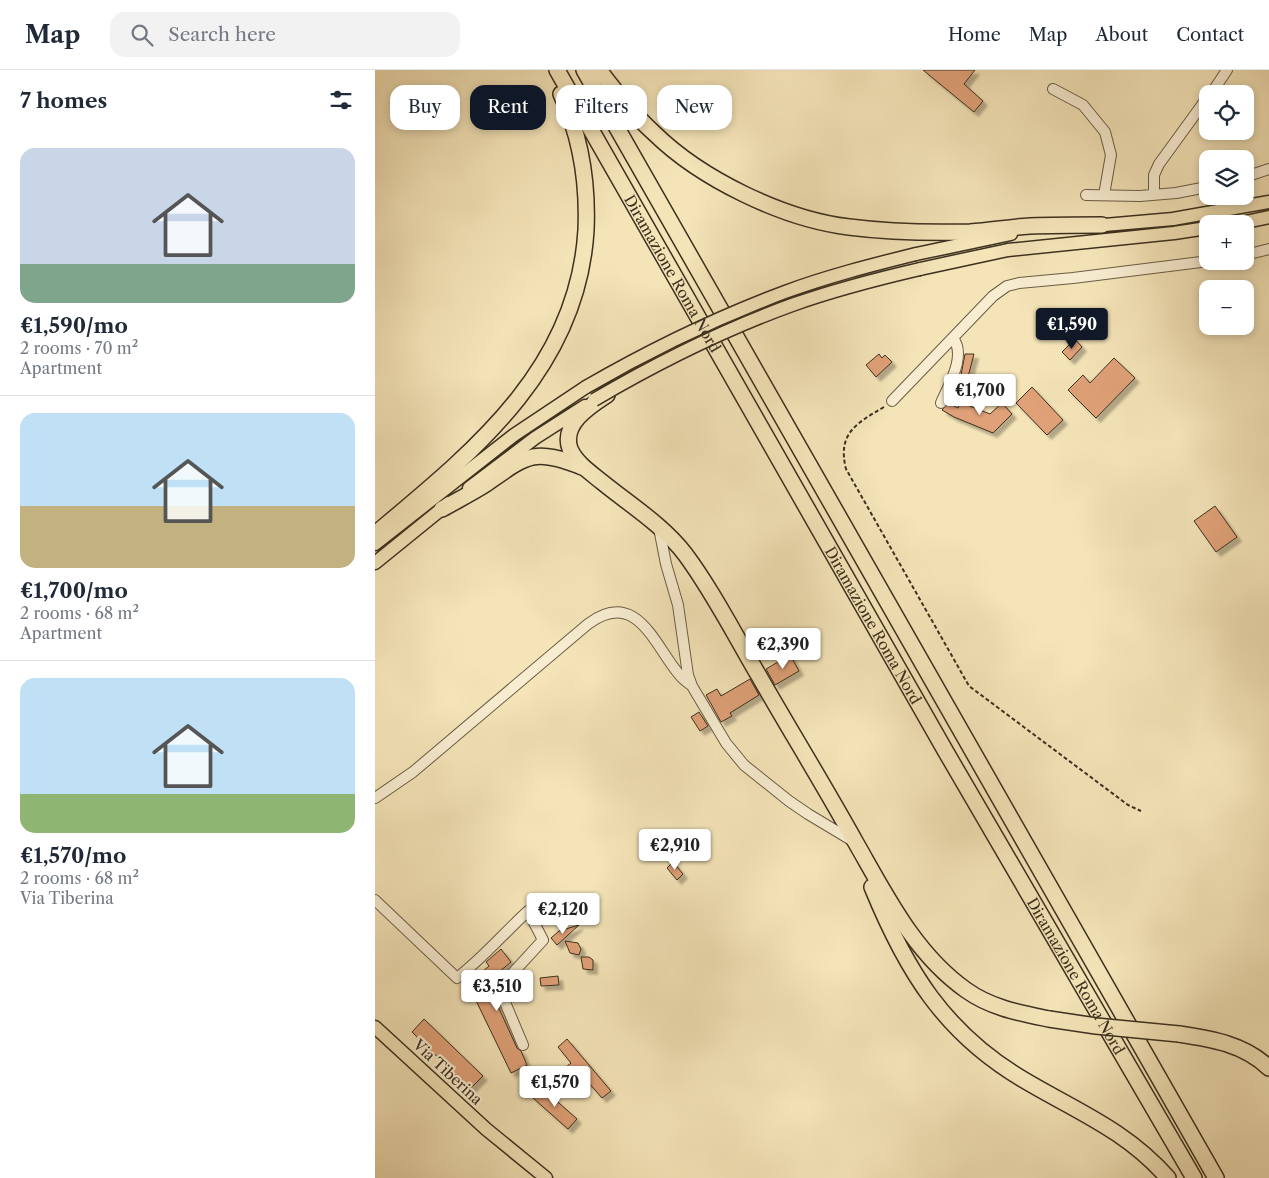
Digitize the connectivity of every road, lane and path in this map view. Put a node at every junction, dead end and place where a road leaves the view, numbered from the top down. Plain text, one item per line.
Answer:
1 (551, 70) edge
2 (557, 70) edge
3 (584, 70) edge
4 (599, 70) edge
5 (1227, 70) edge
6 (1217, 85) edge
7 (1053, 88) dead end
8 (1199, 109) edge
9 (1269, 169) edge
10 (1254, 173) edge
11 (1199, 189) edge
12 (1086, 195) dead end
13 (1104, 195) junction
14 (1154, 195) junction
15 (1269, 202) edge
16 (1269, 217) edge
17 (1254, 220) edge
18 (1102, 225) junction
19 (1199, 229) edge
20 (1269, 249) edge
21 (1254, 253) edge
22 (1199, 262) edge
23 (953, 338) junction
24 (627, 381) junction
25 (892, 401) joint
26 (941, 403) dead end
27 (585, 468) junction
28 (442, 509) junction
29 (659, 528) junction
30 (375, 534) edge
31 (375, 544) edge
32 (375, 563) edge
33 (692, 686) junction
34 (375, 798) edge
35 (1141, 811) dead end
36 (856, 843) junction
37 (375, 900) edge
38 (375, 1027) edge
39 (523, 1045) dead end
40 (1269, 1068) edge
41 (546, 1178) edge
42 (1168, 1178) edge
43 (1193, 1178) edge
44 (1216, 1178) edge

1 - 30 highway
2 - 43 highway, Diramazione Roma Nord
3 - 44 highway, Diramazione Roma Nord
4 - 18 highway
5 - 6 street
7 - 13 street
8 - 14 street
9 - 10 street
11 - 14 street
12 - 13 street
13 - 14 street
15 - 18 main road
16 - 17 main road
18 - 31 main road, bridge
19 - 24 main road, bridge
20 - 21 street
22 - 23 street
23 - 25 street
23 - 26 street
24 - 27 highway
24 - 28 main road, bridge
25 - 35 path
27 - 28 highway
27 - 29 highway
28 - 32 main road
29 - 33 street
29 - 36 highway
33 - 34 street
33 - 36 street
36 - 40 highway, bridge
36 - 42 highway
37 - 39 street
38 - 41 main road, Via Tiberina

